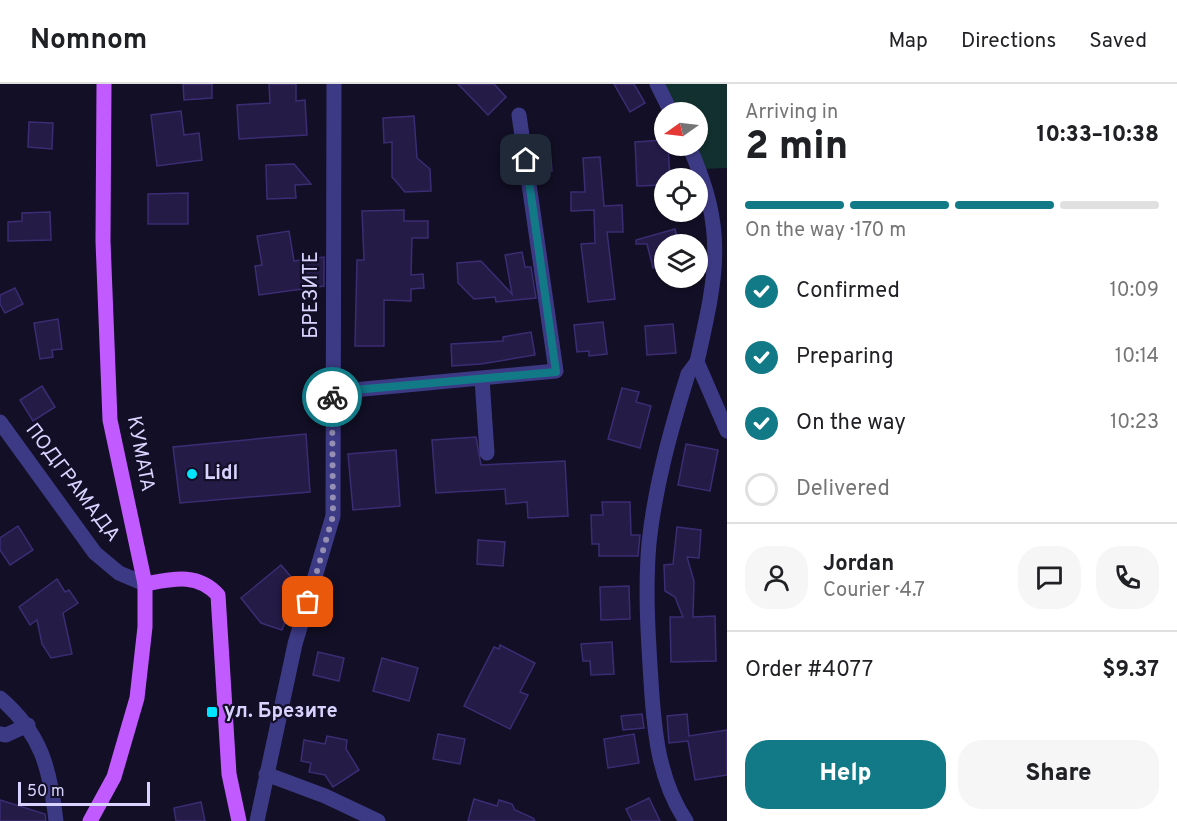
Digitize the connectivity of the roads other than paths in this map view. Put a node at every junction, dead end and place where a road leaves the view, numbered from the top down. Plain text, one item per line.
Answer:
1 (104, 84) edge
2 (334, 84) edge
3 (657, 84) edge
4 (666, 102) edge
5 (519, 115) dead end
6 (693, 156) edge
7 (697, 362) junction
8 (482, 379) junction
9 (332, 392) junction
10 (0, 422) edge
11 (727, 431) edge
12 (487, 453) dead end
13 (145, 584) junction
14 (0, 698) edge
15 (28, 725) junction
16 (0, 734) edge
17 (266, 774) junction
18 (56, 821) edge
19 (90, 821) edge
20 (239, 821) edge
21 (257, 821) edge
22 (378, 821) edge
23 (686, 821) edge

1 - 13 main road, КУМАТА
2 - 9 street, БРЕЗИТЕ
3 - 4 street
5 - 8 street
6 - 7 street
7 - 11 street
7 - 23 street
8 - 9 street
8 - 12 street
9 - 17 street, БРЕЗИТЕ
10 - 13 street, ПОДГРАМАДА
13 - 19 main road, КУМАТА
13 - 20 main road
14 - 15 street
15 - 16 street
15 - 18 street
17 - 21 street, БРЕЗИТЕ
17 - 22 street

